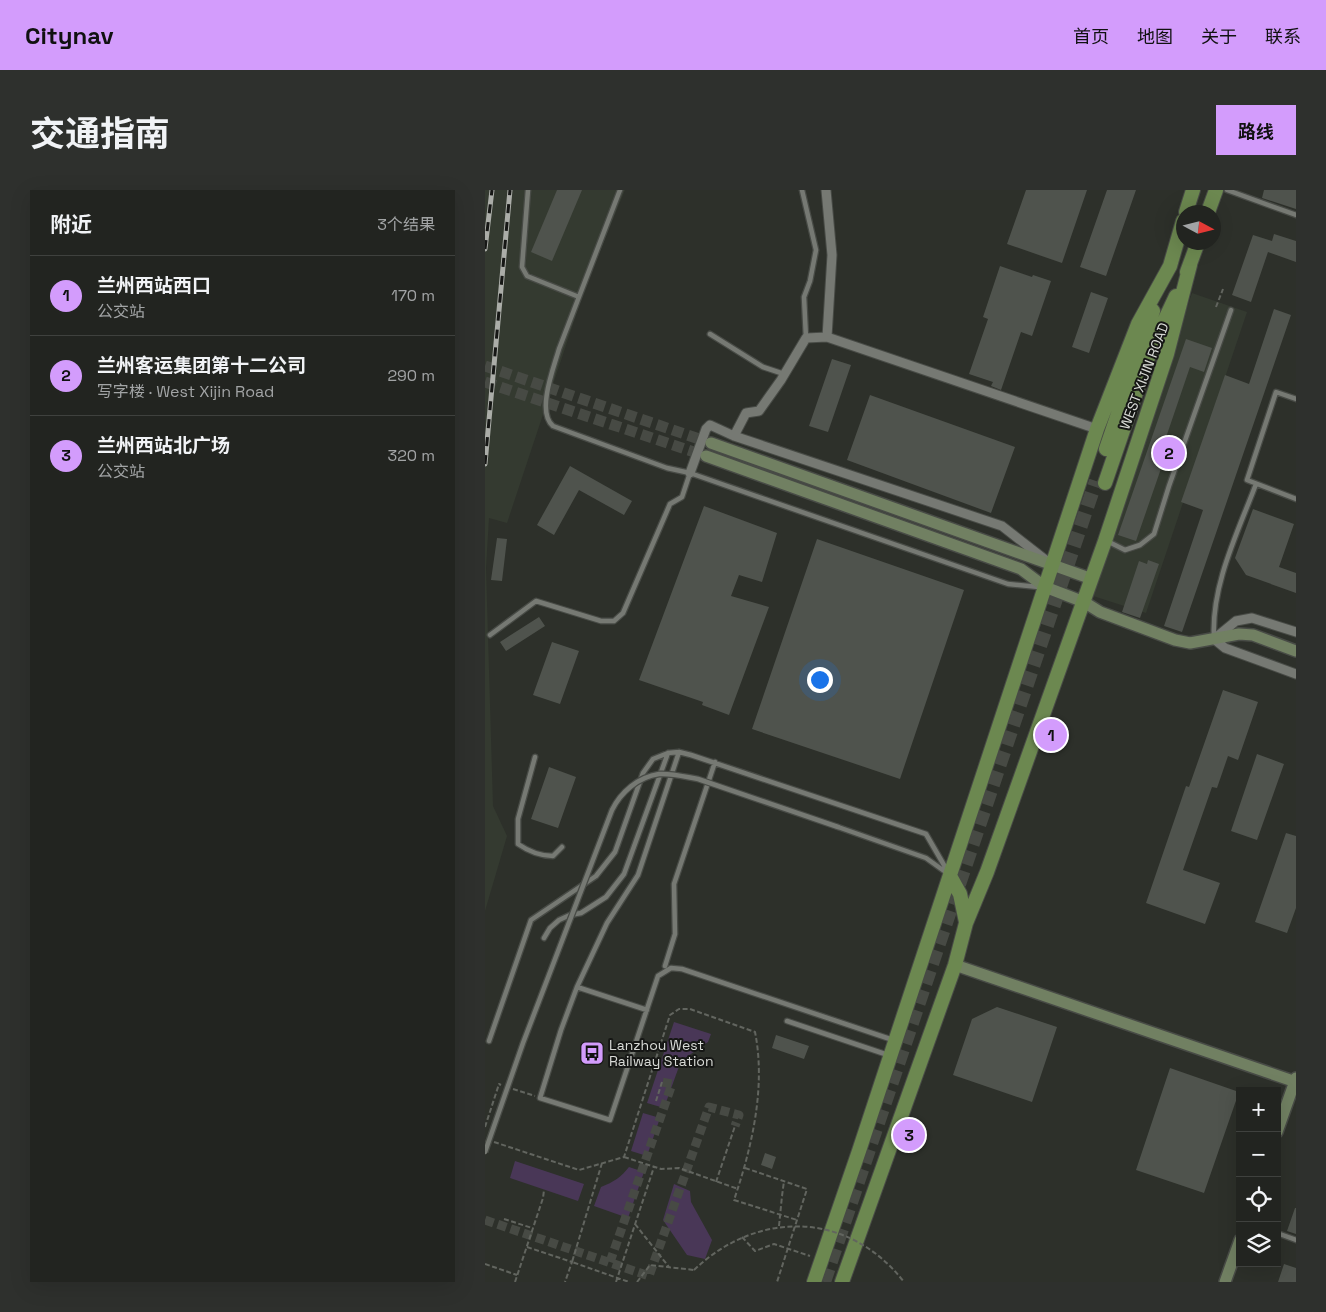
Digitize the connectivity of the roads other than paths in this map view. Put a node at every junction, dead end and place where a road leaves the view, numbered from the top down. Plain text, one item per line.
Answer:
1 (528, 190) edge
2 (620, 190) edge
3 (802, 190) edge
4 (826, 190) edge
5 (1193, 190) edge
6 (1215, 190) edge
7 (1227, 190) edge
8 (1188, 205) edge
9 (1210, 205) edge
10 (1296, 215) edge
11 (1176, 245) edge
12 (1195, 250) edge
13 (1190, 264) junction
14 (1170, 266) junction
15 (579, 297) junction
16 (1231, 310) dead end
17 (710, 334) dead end
18 (827, 337) junction
19 (807, 338) junction
20 (785, 374) junction
21 (1296, 399) edge
22 (1097, 429) junction
23 (734, 436) junction
24 (711, 443) tunnel mouth
25 (706, 456) tunnel mouth
26 (689, 473) junction
27 (1256, 484) junction
28 (1296, 499) edge
29 (1105, 541) junction
30 (1053, 566) junction
31 (1092, 580) junction
32 (1045, 587) junction
33 (1084, 602) junction
34 (1296, 632) edge
35 (491, 635) dead end
36 (1214, 639) junction
37 (1296, 650) edge
38 (1296, 674) edge
39 (679, 752) junction
40 (667, 753) junction
41 (535, 757) dead end
42 (715, 762) junction
43 (562, 847) dead end
44 (950, 876) junction
45 (966, 923) junction
46 (544, 938) dead end
47 (955, 965) junction
48 (665, 966) dead end
49 (577, 987) junction
50 (647, 1010) junction
51 (787, 1021) dead end
52 (489, 1041) dead end
53 (895, 1041) junction
54 (890, 1056) junction
55 (1296, 1080) edge
56 (1281, 1121) edge
57 (485, 1152) edge
58 (1281, 1234) edge
59 (1296, 1240) edge
60 (1236, 1251) edge
61 (814, 1282) edge
62 (842, 1282) edge
63 (1225, 1282) edge

1 - 15 lane
2 - 15 lane
3 - 19 lane
4 - 18 street
5 - 8 main road
6 - 9 main road
7 - 10 lane
11 - 14 main road, WEST XIJIN ROAD
12 - 13 main road, WEST XIJIN ROAD
13 - 14 main road, WEST XIJIN ROAD
13 - 29 main road
14 - 22 main road, WEST XIJIN ROAD
15 - 26 lane
16 - 29 lane
17 - 20 lane
18 - 19 street
18 - 22 street
19 - 20 street
20 - 23 street
21 - 27 lane
22 - 30 main road, WEST XIJIN ROAD
23 - 26 street
23 - 30 street
24 - 30 main road
25 - 32 main road
26 - 32 lane
26 - 35 lane
27 - 28 lane
27 - 36 lane
29 - 31 main road
30 - 31 main road
30 - 32 main road, WEST XIJIN ROAD
31 - 33 main road
32 - 33 main road
32 - 44 main road, WEST XIJIN ROAD
33 - 36 main road
33 - 45 main road
34 - 36 street
36 - 37 main road
36 - 38 street
39 - 40 lane
39 - 42 lane
39 - 49 lane
40 - 46 lane
40 - 52 lane
41 - 43 lane
42 - 44 lane
42 - 48 lane
44 - 45 main road
44 - 53 main road, WEST XIJIN ROAD
44 - 57 lane, bridge
45 - 47 main road
47 - 55 main road
47 - 62 main road
49 - 50 lane
49 - 50 lane
50 - 53 lane
51 - 54 lane
53 - 54 main road, WEST XIJIN ROAD
54 - 61 main road, WEST XIJIN ROAD
55 - 56 main road
58 - 59 lane
60 - 63 main road

